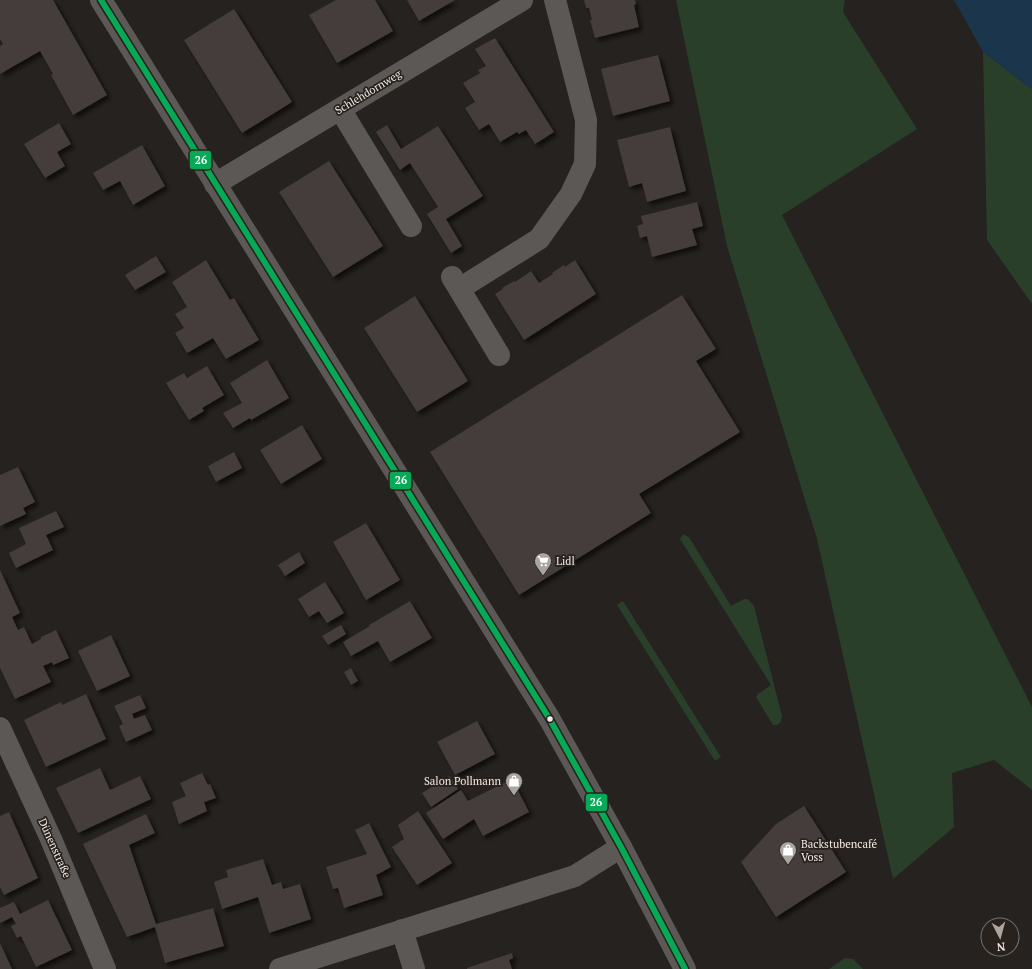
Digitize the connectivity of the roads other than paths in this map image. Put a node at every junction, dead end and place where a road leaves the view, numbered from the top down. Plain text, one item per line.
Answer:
1 (101, 0) edge
2 (522, 0) edge
3 (555, 0) edge
4 (340, 109) junction
5 (215, 184) junction
6 (411, 226) dead end
7 (499, 354) dead end
8 (0, 728) edge
9 (621, 847) junction
10 (402, 930) junction
11 (105, 969) edge
12 (280, 969) edge
13 (414, 969) edge
14 (685, 969) edge

1 - 5 street
2 - 4 street, Schlehdornweg
3 - 7 street
4 - 5 street, Schlehdornweg
4 - 6 street
5 - 9 street
8 - 11 street, Dünenstraße
9 - 10 street
9 - 14 street
10 - 12 street
10 - 13 street

